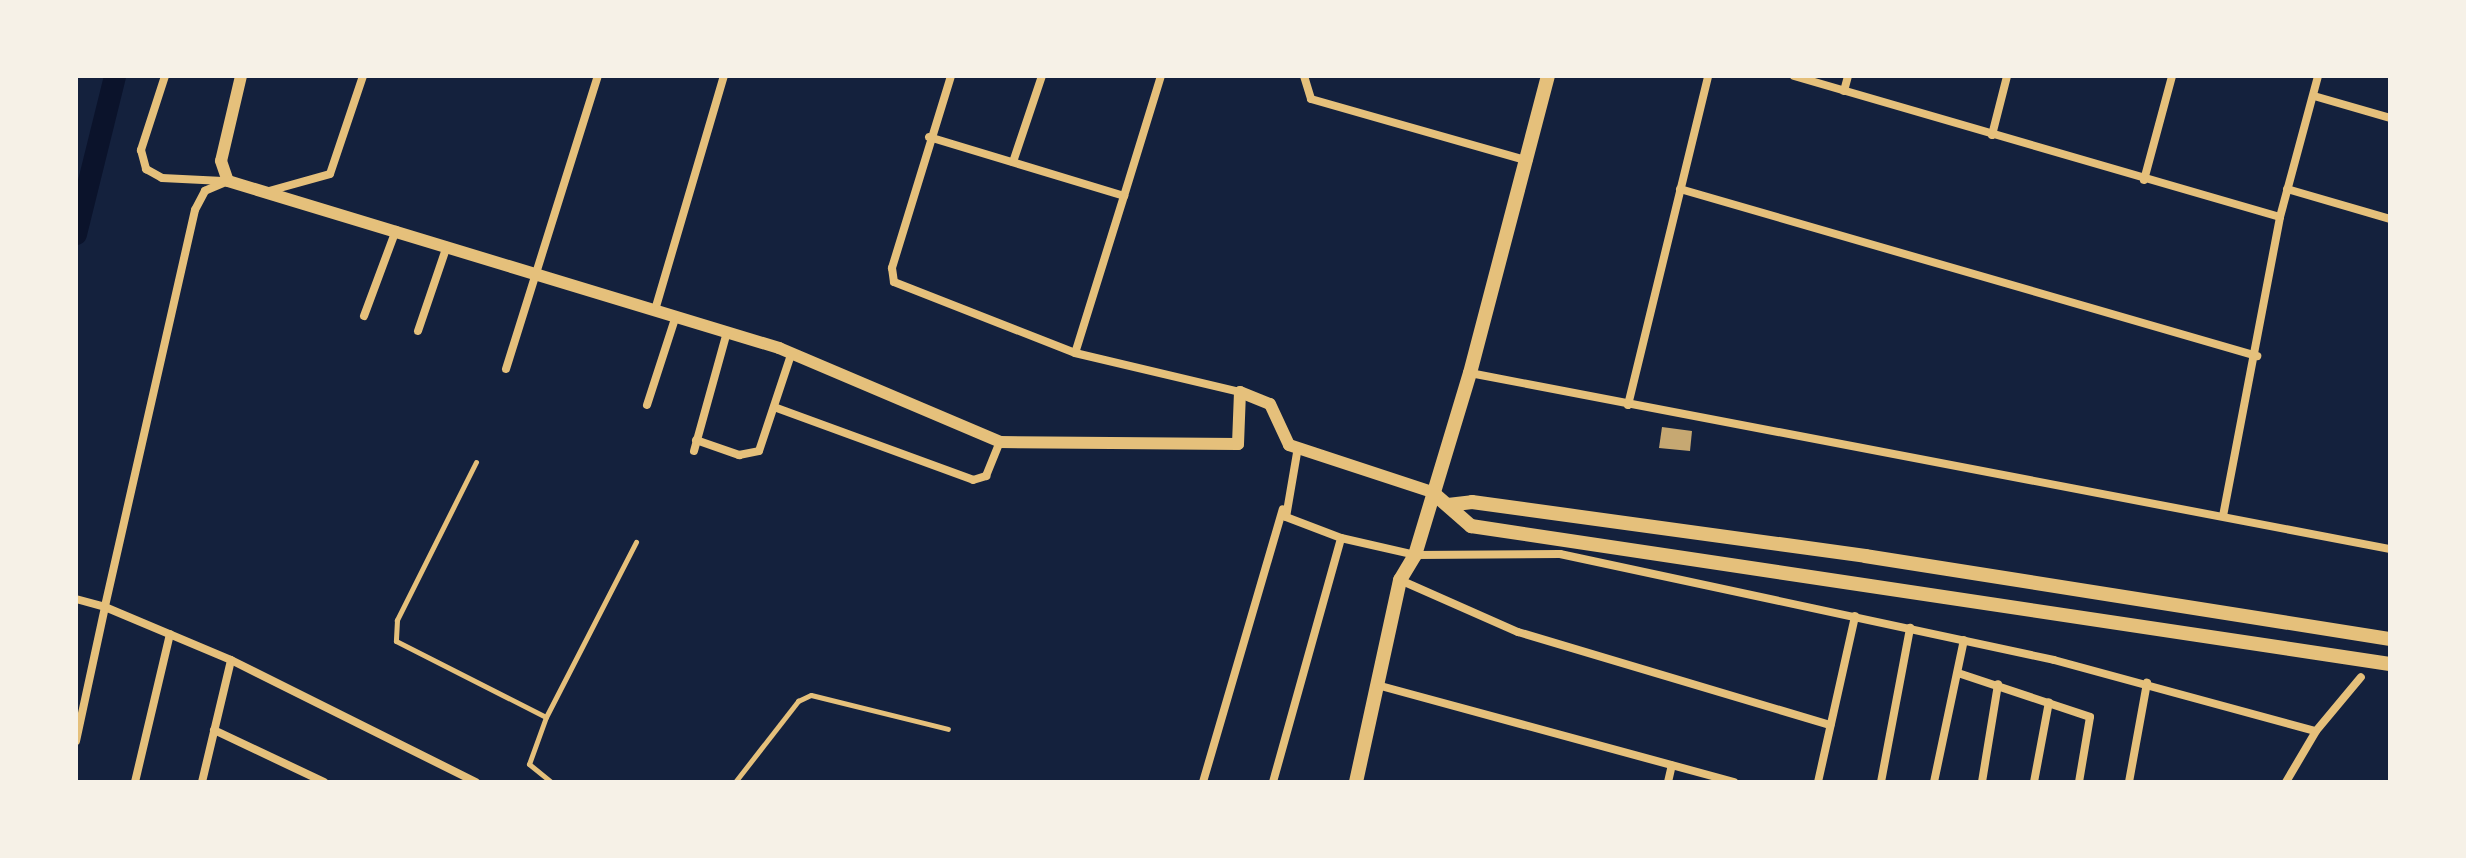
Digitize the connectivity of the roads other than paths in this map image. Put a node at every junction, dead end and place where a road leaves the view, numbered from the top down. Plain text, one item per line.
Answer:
1 (165, 76) edge
2 (241, 76) edge
3 (363, 76) edge
4 (598, 76) edge
5 (724, 76) edge
6 (951, 76) edge
7 (1042, 76) edge
8 (1161, 76) edge
9 (1304, 76) edge
10 (1548, 76) edge
11 (1708, 76) edge
12 (1794, 76) edge
13 (1848, 76) edge
14 (2007, 76) edge
15 (2172, 76) edge
16 (2318, 76) edge
17 (1844, 91) junction
18 (2314, 96) junction
19 (2390, 118) edge
20 (1992, 135) junction
21 (929, 137) junction
22 (1528, 161) junction
23 (1013, 162) junction
24 (2144, 180) junction
25 (228, 181) junction
26 (1680, 189) junction
27 (2287, 189) junction
28 (267, 191) junction
29 (1124, 196) junction
30 (2280, 217) junction
31 (2390, 219) edge
32 (396, 230) junction
33 (447, 246) junction
34 (536, 272) junction
35 (655, 310) junction
36 (364, 316) dead end
37 (676, 316) junction
38 (418, 331) dead end
39 (727, 332) junction
40 (792, 352) junction
41 (1075, 353) junction
42 (2257, 356) junction
43 (506, 369) dead end
44 (1470, 373) junction
45 (1240, 392) junction
46 (647, 405) dead end
47 (1628, 405) junction
48 (774, 407) junction
49 (696, 440) junction
50 (1000, 442) junction
51 (1298, 447) junction
52 (694, 451) dead end
53 (476, 462) dead end
54 (1432, 492) junction
55 (1285, 505) junction
56 (1448, 505) junction
57 (2223, 516) junction
58 (1341, 538) junction
59 (636, 542) dead end
60 (2390, 549) edge
61 (1415, 555) junction
62 (1400, 580) junction
63 (76, 599) edge
64 (105, 607) junction
65 (1855, 616) junction
66 (1910, 628) junction
67 (170, 634) junction
68 (2390, 639) edge
69 (1964, 640) junction
70 (231, 660) junction
71 (2390, 664) edge
72 (1958, 673) junction
73 (2361, 677) dead end
74 (2147, 683) junction
75 (1998, 684) junction
76 (1377, 685) junction
77 (2049, 702) junction
78 (546, 717) junction
79 (1830, 725) junction
80 (948, 729) dead end
81 (214, 730) junction
82 (2316, 731) junction
83 (76, 741) edge
84 (1672, 765) junction
85 (135, 782) edge
86 (202, 782) edge
87 (324, 782) edge
88 (476, 782) edge
89 (551, 782) edge
90 (735, 782) edge
91 (1203, 782) edge
92 (1273, 782) edge
93 (1356, 782) edge
94 (1668, 782) edge
95 (1734, 782) edge
96 (1818, 782) edge
97 (1881, 782) edge
98 (1934, 782) edge
99 (1982, 782) edge
100 (2034, 782) edge
101 (2079, 782) edge
102 (2129, 782) edge
103 (2286, 782) edge

1 - 25 street
2 - 25 street
3 - 28 street
4 - 34 street
5 - 35 street
6 - 21 street
7 - 23 street
8 - 29 street
9 - 22 street
10 - 22 main road
11 - 26 street
12 - 17 street
13 - 17 street
14 - 20 street
15 - 24 street
16 - 18 street
17 - 20 street
18 - 19 street
18 - 27 street
20 - 24 street
21 - 23 street
21 - 41 street
22 - 44 main road
23 - 29 street
24 - 30 street
25 - 28 street
25 - 64 street
26 - 42 street
26 - 47 street
27 - 30 street
27 - 31 street
28 - 32 street
29 - 41 street
30 - 42 street
32 - 33 street
32 - 36 street
33 - 34 street
33 - 38 street
34 - 35 street
34 - 43 street
35 - 37 street
37 - 39 street
37 - 46 street
39 - 40 street
39 - 49 street
40 - 48 street
40 - 50 street
41 - 45 street
42 - 57 street
44 - 47 street
44 - 54 main road
45 - 50 street
45 - 51 street
47 - 57 street
48 - 49 street
48 - 50 street
49 - 52 street
51 - 54 street
51 - 55 street
53 - 78 lane
54 - 56 main road
54 - 61 main road
55 - 58 street
55 - 91 street
56 - 68 main road
56 - 71 main road
57 - 60 street
58 - 61 street
58 - 92 street
59 - 78 lane
61 - 62 main road
61 - 65 street
62 - 76 main road
62 - 79 street
63 - 64 street
64 - 67 street
64 - 83 street
65 - 66 street
65 - 79 street
66 - 69 street
66 - 97 street
67 - 70 street
67 - 85 street
69 - 72 street
69 - 74 street
70 - 81 street
70 - 88 street
72 - 75 street
72 - 98 street
73 - 82 street
74 - 82 street
74 - 102 street
75 - 77 street
75 - 99 street
76 - 84 street
76 - 93 main road
77 - 100 street
77 - 101 street
78 - 89 lane
79 - 96 street
80 - 90 lane
81 - 86 street
81 - 87 street
82 - 103 street
84 - 94 street
84 - 95 street

